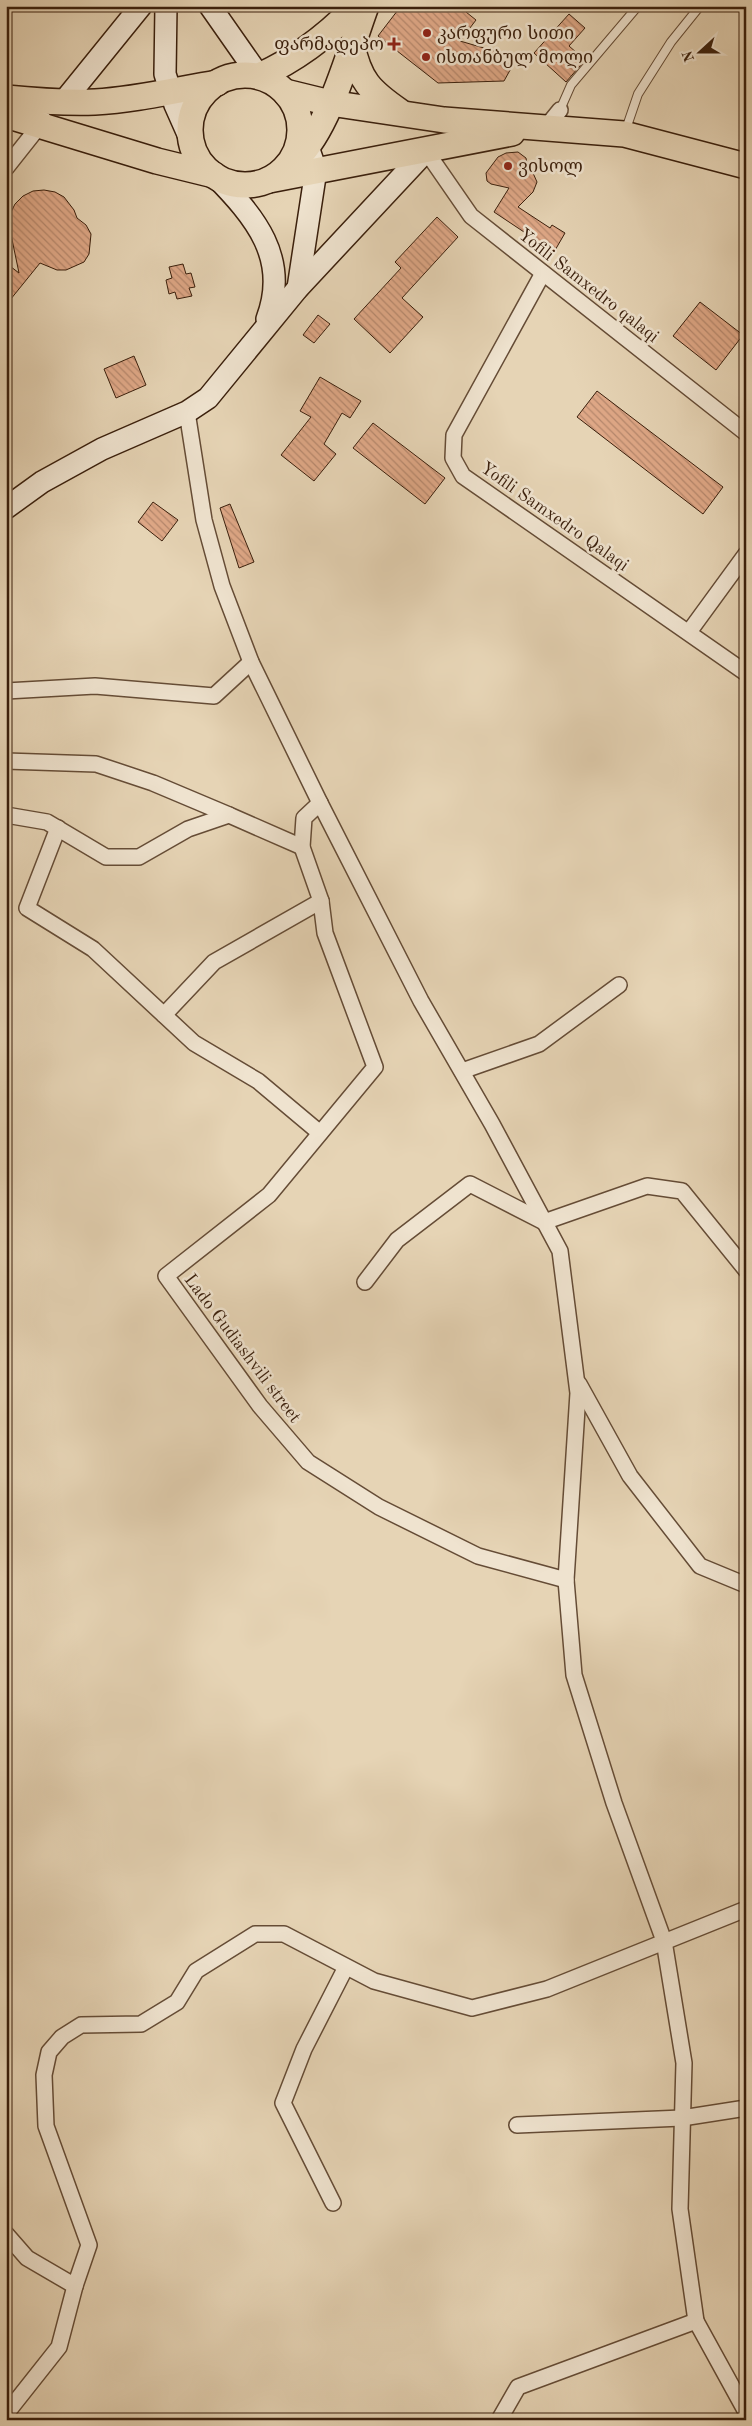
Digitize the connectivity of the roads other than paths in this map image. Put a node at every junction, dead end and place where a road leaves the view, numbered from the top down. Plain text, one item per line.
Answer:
1 (141, 6) edge
2 (166, 6) edge
3 (210, 6) edge
4 (356, 6) edge
5 (366, 6) edge
6 (638, 6) edge
7 (700, 6) edge
8 (352, 45) junction
9 (259, 76) junction
10 (217, 83) junction
11 (170, 92) junction
12 (285, 92) junction
13 (6, 98) edge
14 (64, 101) junction
15 (330, 103) junction
16 (403, 114) junction
17 (6, 115) edge
18 (553, 118) junction
19 (300, 124) junction
20 (38, 126) junction
21 (624, 134) junction
22 (191, 141) junction
23 (309, 146) junction
24 (426, 151) junction
25 (741, 162) edge
26 (6, 168) edge
27 (316, 170) junction
28 (214, 175) junction
29 (274, 175) junction
30 (543, 273) junction
31 (298, 288) junction
32 (263, 329) junction
33 (187, 412) junction
34 (746, 433) edge
35 (6, 508) edge
36 (746, 554) edge
37 (689, 632) junction
38 (251, 662) junction
39 (746, 673) edge
40 (6, 691) edge
41 (6, 761) edge
42 (320, 802) junction
43 (6, 815) edge
44 (229, 815) junction
45 (58, 828) junction
46 (302, 847) junction
47 (322, 902) junction
48 (619, 985) dead end
49 (164, 1015) junction
50 (462, 1071) junction
51 (320, 1133) junction
52 (544, 1222) junction
53 (746, 1270) edge
54 (365, 1282) dead end
55 (576, 1379) junction
56 (566, 1580) junction
57 (746, 1585) edge
58 (746, 1909) edge
59 (664, 1941) junction
60 (346, 1967) junction
61 (746, 2108) edge
62 (682, 2118) junction
63 (517, 2125) dead end
64 (333, 2202) dead end
65 (6, 2234) edge
66 (75, 2286) junction
67 (696, 2321) junction
68 (746, 2412) edge
69 (6, 2414) edge
70 (499, 2420) edge

1 - 14 main road
2 - 11 main road
3 - 9 main road
4 - 9 highway
5 - 8 highway
6 - 18 lane
7 - 21 lane
8 - 15 highway
8 - 16 highway
9 - 10 highway
9 - 12 highway
10 - 11 highway
10 - 22 highway
11 - 14 highway
11 - 22 main road
12 - 15 highway
12 - 19 highway
13 - 14 highway
14 - 20 street
15 - 16 highway
15 - 23 highway
16 - 18 highway
17 - 20 highway
18 - 21 highway
18 - 24 highway
19 - 23 main road
19 - 29 highway
20 - 26 street
20 - 28 highway
21 - 25 highway
22 - 28 highway
23 - 27 main road
23 - 29 highway
24 - 27 highway
24 - 30 street, Yofili Samxedro qalaqi
24 - 31 main road
27 - 29 highway
27 - 31 main road
28 - 29 highway
28 - 32 main road
30 - 34 street, Yofili Samxedro qalaqi
30 - 37 street, Yofili Samxedro Qalaqi
31 - 32 main road
32 - 33 main road
33 - 35 main road
33 - 38 street
36 - 37 street
37 - 39 street, Yofili Samxedro Qalaqi
38 - 40 street
38 - 42 street
41 - 44 street
42 - 46 street, Lado Gudiashvili street
42 - 50 street
43 - 45 street
44 - 45 street
44 - 46 street
45 - 49 street
46 - 47 street, Lado Gudiashvili street
47 - 49 street
47 - 51 street, Lado Gudiashvili street
48 - 50 street
49 - 51 street
50 - 52 street
51 - 56 street, Lado Gudiashvili street
52 - 53 street
52 - 54 street
52 - 55 street
55 - 56 street
55 - 57 street
56 - 59 street
58 - 59 street
59 - 60 street
59 - 62 street
60 - 64 street
60 - 66 street
61 - 62 street
62 - 63 street
62 - 67 street
65 - 66 street
66 - 69 street
67 - 68 street
67 - 70 street

